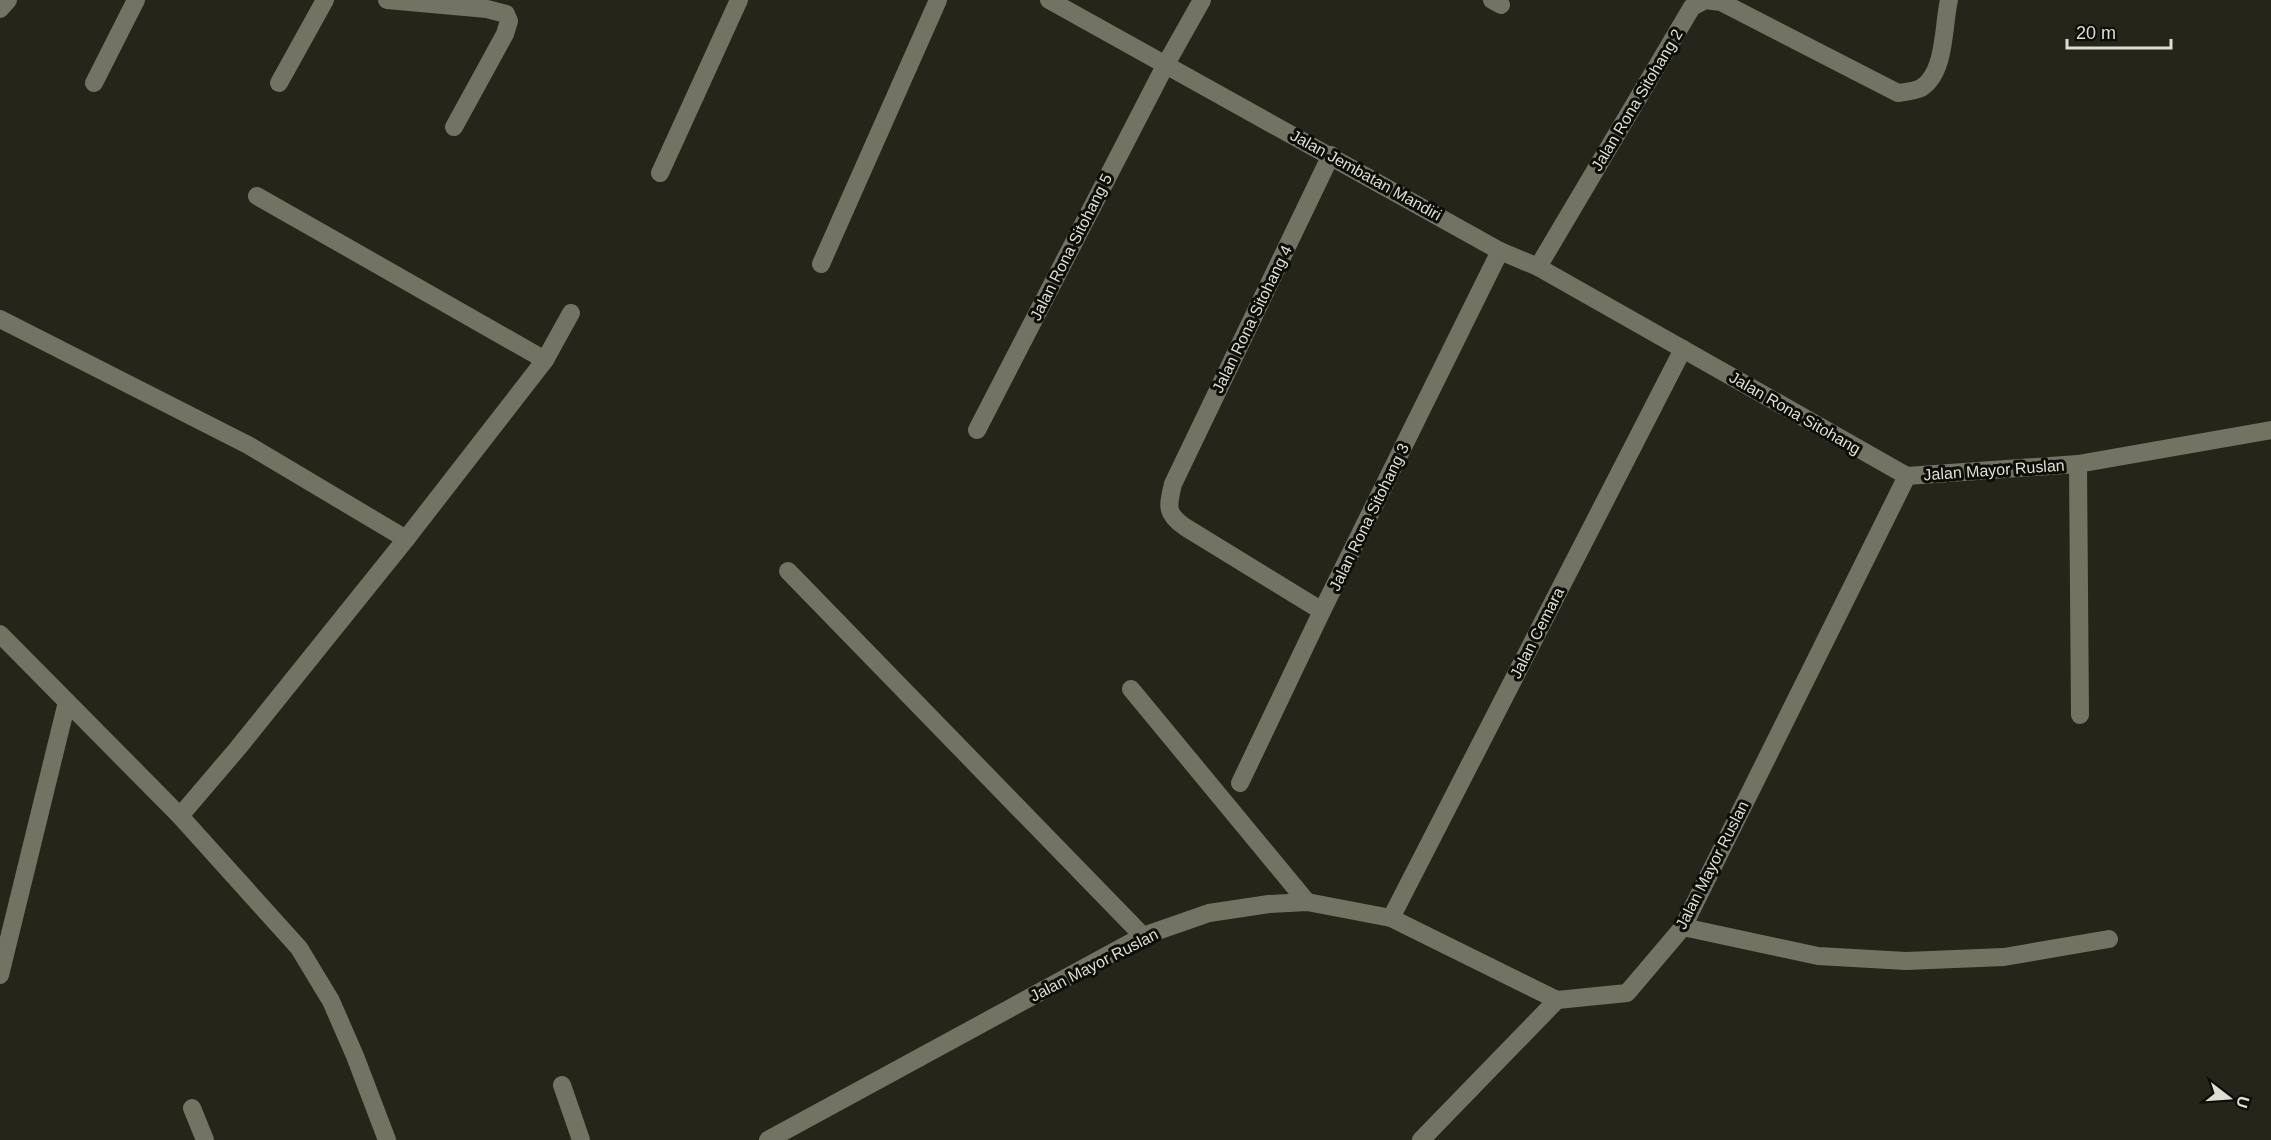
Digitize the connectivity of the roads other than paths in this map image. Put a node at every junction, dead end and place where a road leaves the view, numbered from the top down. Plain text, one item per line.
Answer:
1 (8, 0) edge
2 (136, 0) edge
3 (325, 0) edge
4 (387, 0) edge
5 (739, 0) edge
6 (938, 0) edge
7 (1050, 0) edge
8 (1202, 0) edge
9 (1949, 0) edge
10 (0, 9) edge
11 (1166, 64) junction
12 (279, 82) dead end
13 (94, 83) dead end
14 (454, 127) dead end
15 (1331, 155) junction
16 (660, 173) dead end
17 (257, 196) dead end
18 (1500, 251) junction
19 (821, 264) dead end
20 (1538, 267) junction
21 (571, 314) dead end
22 (0, 319) edge
23 (1683, 348) junction
24 (544, 360) junction
25 (977, 430) dead end
26 (2271, 430) edge
27 (2078, 464) junction
28 (1907, 477) junction
29 (406, 540) junction
30 (788, 571) dead end
31 (1322, 611) junction
32 (0, 634) edge
33 (1131, 689) dead end
34 (67, 702) junction
35 (2080, 715) dead end
36 (1240, 783) dead end
37 (180, 816) junction
38 (1306, 902) junction
39 (1391, 918) junction
40 (1683, 927) junction
41 (1143, 936) junction
42 (2109, 939) dead end
43 (0, 975) edge
44 (1557, 1000) junction
45 (562, 1085) dead end
46 (192, 1108) dead end
47 (205, 1140) edge
48 (387, 1140) edge
49 (581, 1140) edge
50 (768, 1140) edge
51 (1421, 1140) edge

1 - 10 street
2 - 13 street
3 - 12 street
4 - 14 street
5 - 16 street
6 - 19 street
7 - 11 street, Jalan Jembatan Mandiri
8 - 11 street, Jalan Rona Sitohang 5
9 - 20 street, Jalan Rona Sitohang 2
11 - 15 street, Jalan Jembatan Mandiri
11 - 25 street, Jalan Rona Sitohang 5
15 - 18 street, Jalan Jembatan Mandiri
15 - 31 street, Jalan Rona Sitohang 4
17 - 24 street
18 - 20 street, Jalan Jembatan Mandiri
18 - 31 street, Jalan Rona Sitohang 3
20 - 23 street, Jalan Jembatan Mandiri
21 - 24 street
22 - 29 street
23 - 28 street, Jalan Rona Sitohang
23 - 39 street, Jalan Cemara
24 - 29 street
26 - 27 street, Jalan Mayor Ruslan
27 - 28 street, Jalan Mayor Ruslan
27 - 35 street
28 - 40 street, Jalan Mayor Ruslan
29 - 37 street
30 - 41 street
31 - 36 street, Jalan Rona Sitohang 3
32 - 34 street
33 - 38 street
34 - 37 street
34 - 43 street
37 - 48 street
38 - 39 street, Jalan Mayor Ruslan
38 - 41 street, Jalan Mayor Ruslan
39 - 44 street, Jalan Mayor Ruslan
40 - 42 street
40 - 44 street, Jalan Mayor Ruslan
41 - 50 street, Jalan Mayor Ruslan
44 - 51 street
45 - 49 street
46 - 47 street

